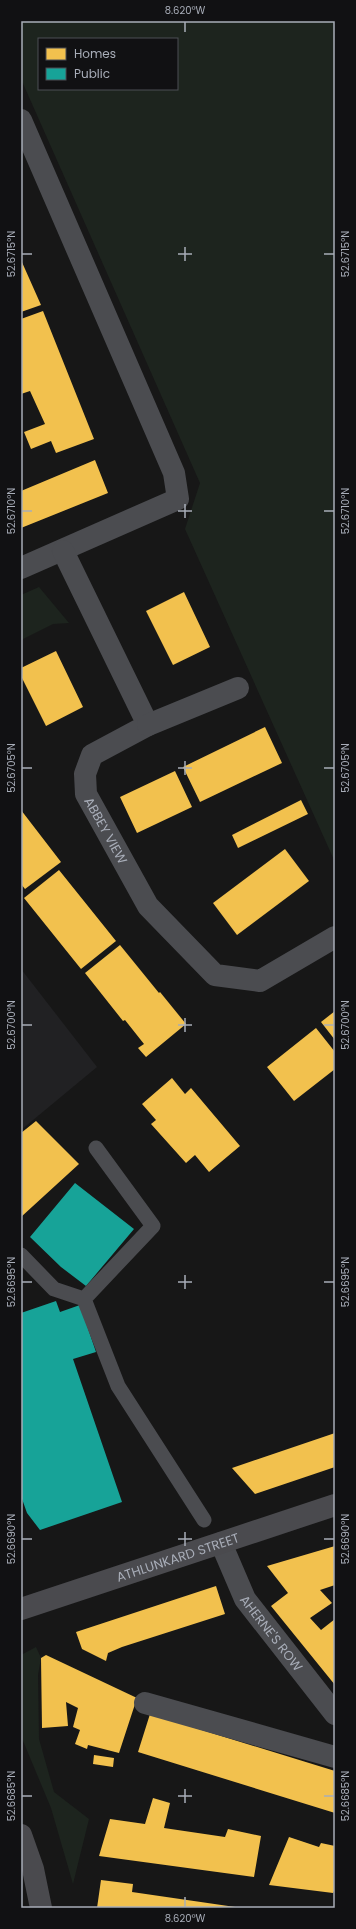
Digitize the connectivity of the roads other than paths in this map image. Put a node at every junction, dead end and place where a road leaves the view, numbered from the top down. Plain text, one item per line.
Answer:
1 (21, 120) edge
2 (63, 551) junction
3 (21, 568) edge
4 (238, 688) dead end
5 (148, 725) junction
6 (335, 937) edge
7 (96, 1148) dead end
8 (21, 1255) edge
9 (84, 1299) junction
10 (335, 1505) edge
11 (204, 1520) dead end
12 (221, 1544) junction
13 (21, 1609) edge
14 (145, 1703) dead end
15 (335, 1714) edge
16 (335, 1758) edge
17 (21, 1835) edge
18 (41, 1908) edge

1 - 2 street
2 - 3 street
2 - 5 street
4 - 5 street, ABBEY VIEW
5 - 6 street, ABBEY VIEW
7 - 9 lane
8 - 9 lane
9 - 11 lane
10 - 12 main road, ATHLUNKARD STREET
12 - 13 main road, ATHLUNKARD STREET
12 - 15 street, AHERNE'S ROW
14 - 16 street
17 - 18 main road

